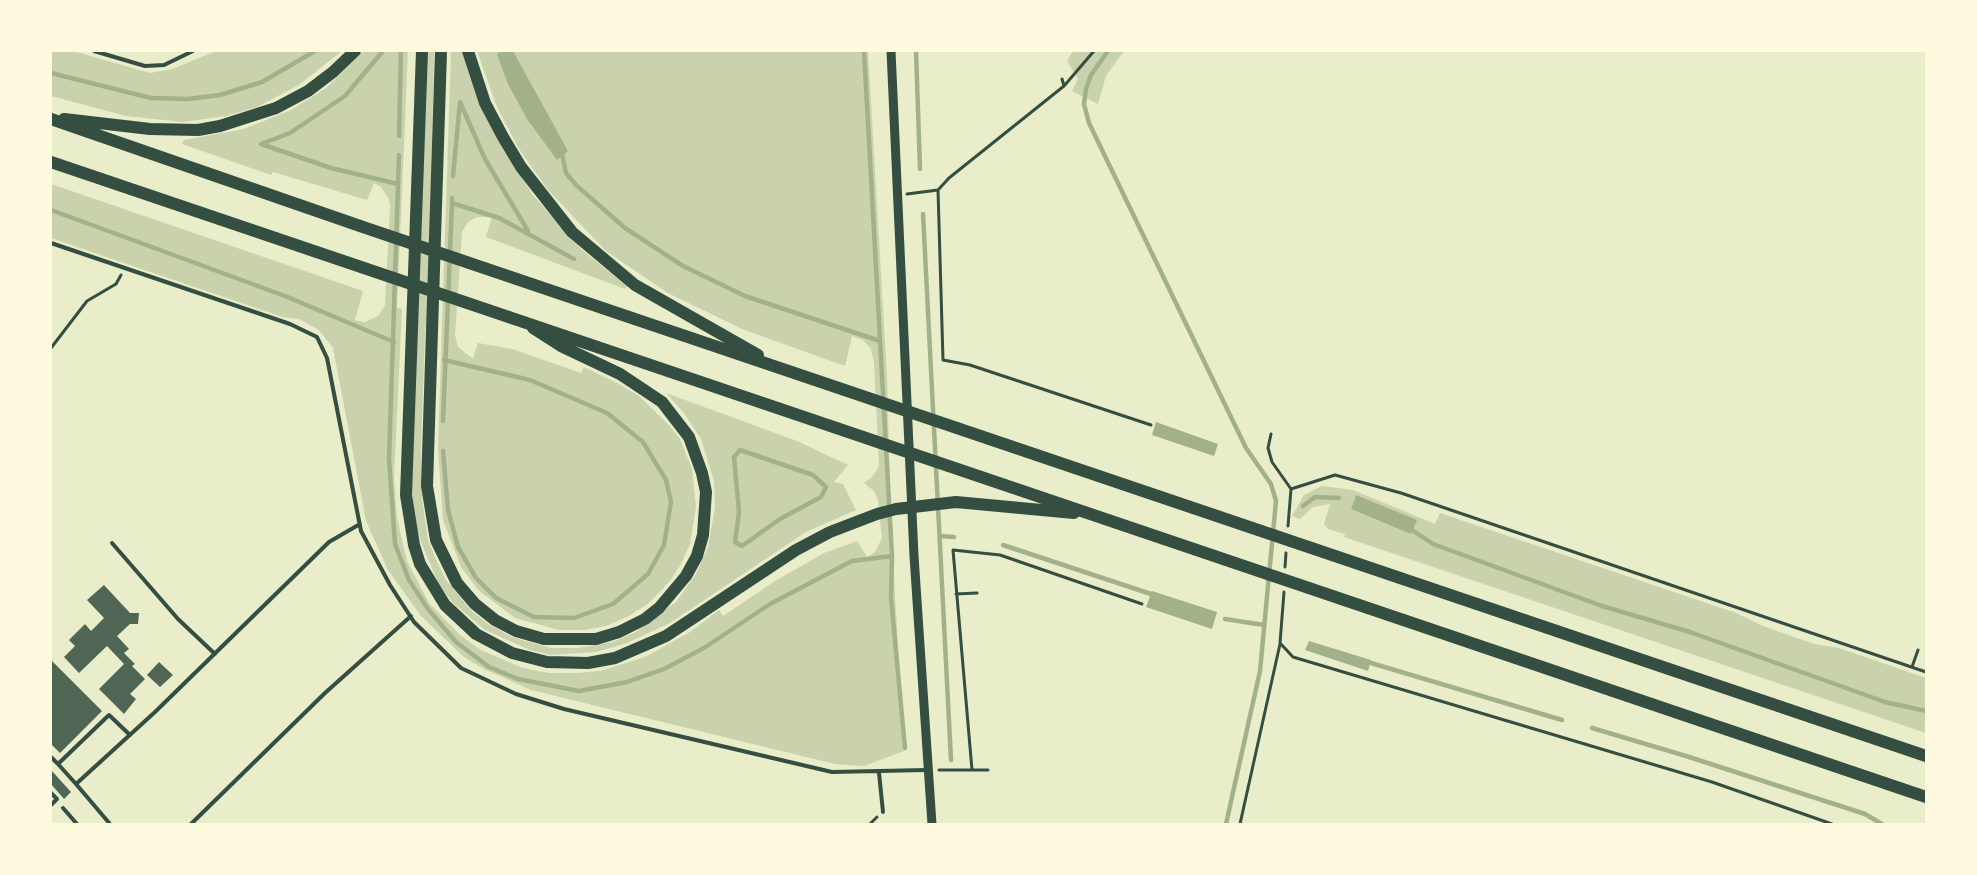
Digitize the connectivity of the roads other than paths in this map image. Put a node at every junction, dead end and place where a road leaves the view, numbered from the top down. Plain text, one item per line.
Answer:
1 (94, 51) edge
2 (193, 51) edge
3 (355, 51) edge
4 (422, 51) edge
5 (441, 51) edge
6 (468, 51) edge
7 (891, 51) edge
8 (51, 118) edge
9 (51, 162) edge
10 (51, 243) edge
11 (517, 318) junction
12 (786, 370) junction
13 (1096, 515) junction
14 (360, 524) junction
15 (112, 543) dead end
16 (411, 616) junction
17 (215, 654) junction
18 (130, 735) junction
19 (1926, 756) edge
20 (51, 757) edge
21 (58, 764) junction
22 (928, 770) junction
23 (879, 773) junction
24 (76, 784) junction
25 (51, 793) edge
26 (1926, 797) edge
27 (51, 805) edge
28 (63, 808) dead end
29 (882, 813) dead end
30 (77, 824) edge
31 (110, 824) edge
32 (191, 824) edge
33 (932, 824) edge

1 - 2 lane
3 - 8 highway
4 - 13 highway
5 - 11 highway
6 - 12 highway
7 - 22 main road
8 - 12 highway
9 - 11 highway
10 - 14 lane
11 - 13 highway
12 - 19 highway
13 - 26 highway
14 - 16 lane
14 - 17 lane
15 - 17 lane
16 - 23 lane
16 - 32 lane
17 - 18 lane
18 - 21 lane
18 - 24 lane
20 - 21 lane
21 - 24 lane
22 - 23 lane
22 - 33 main road
23 - 29 lane
24 - 31 lane
25 - 27 lane
28 - 30 lane

